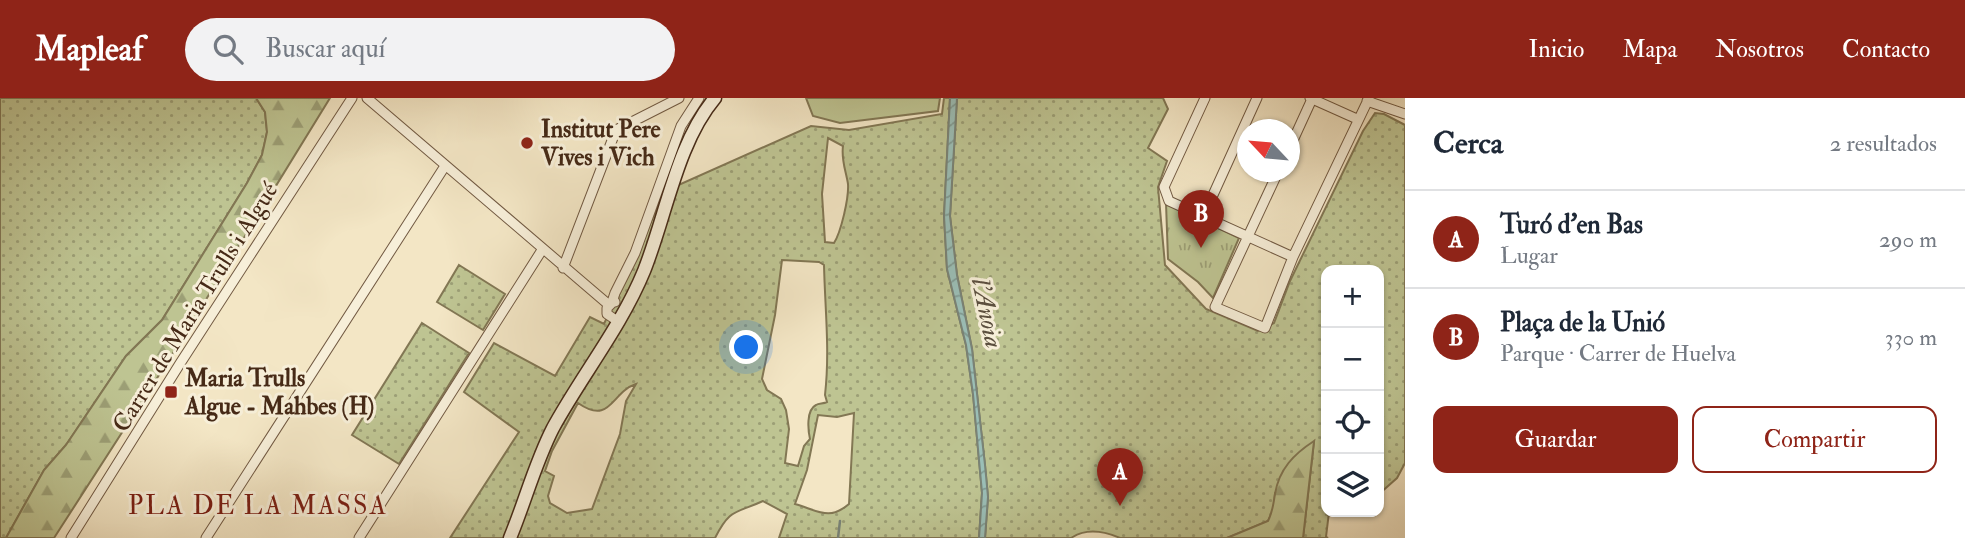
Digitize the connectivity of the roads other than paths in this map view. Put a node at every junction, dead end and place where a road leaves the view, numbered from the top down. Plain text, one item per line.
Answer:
1 (352, 98) edge
2 (367, 98) edge
3 (679, 98) edge
4 (1205, 98) edge
5 (1257, 98) edge
6 (1311, 98) edge
7 (707, 99) edge
8 (1368, 99) edge
9 (1405, 114) edge
10 (1357, 120) junction
11 (1300, 124) edge
12 (444, 166) junction
13 (1273, 182) edge
14 (1203, 217) junction
15 (1247, 236) junction
16 (542, 250) junction
17 (1293, 257) junction
18 (563, 268) junction
19 (617, 304) junction
20 (71, 538) edge
21 (206, 538) edge
22 (359, 538) edge
23 (510, 538) edge

1 - 20 street, Carrer de Maria Trulls i Algué
2 - 12 street
3 - 18 street
4 - 14 street
5 - 14 street
6 - 10 street
6 - 11 street
7 - 19 street
8 - 9 street
8 - 10 street
10 - 17 street
12 - 16 street
12 - 21 street
13 - 15 street
14 - 15 street
15 - 17 street
15 - 17 street
16 - 18 street
16 - 22 street
18 - 19 street
19 - 23 street

